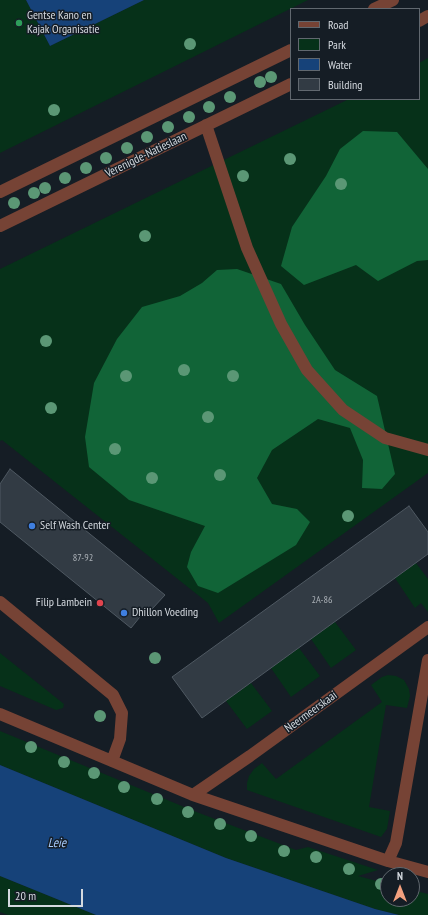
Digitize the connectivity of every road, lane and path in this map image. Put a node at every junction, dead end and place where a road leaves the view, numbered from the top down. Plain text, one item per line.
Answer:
1 (393, 0) edge
2 (376, 8) edge
3 (290, 50) edge
4 (290, 84) edge
5 (206, 125) junction
6 (0, 192) edge
7 (0, 226) edge
8 (428, 450) edge
9 (0, 602) edge
10 (428, 627) edge
11 (428, 660) edge
12 (0, 714) edge
13 (112, 761) junction
14 (193, 795) junction
15 (388, 861) junction
16 (428, 872) edge

1 - 2 street
3 - 6 street
4 - 5 street, Verenigde-Natieslaan
5 - 7 street, Verenigde-Natieslaan
5 - 8 street
9 - 13 street
10 - 14 street, Neermeerskaai
11 - 15 street
12 - 13 street
13 - 14 street
14 - 15 street
15 - 16 street

